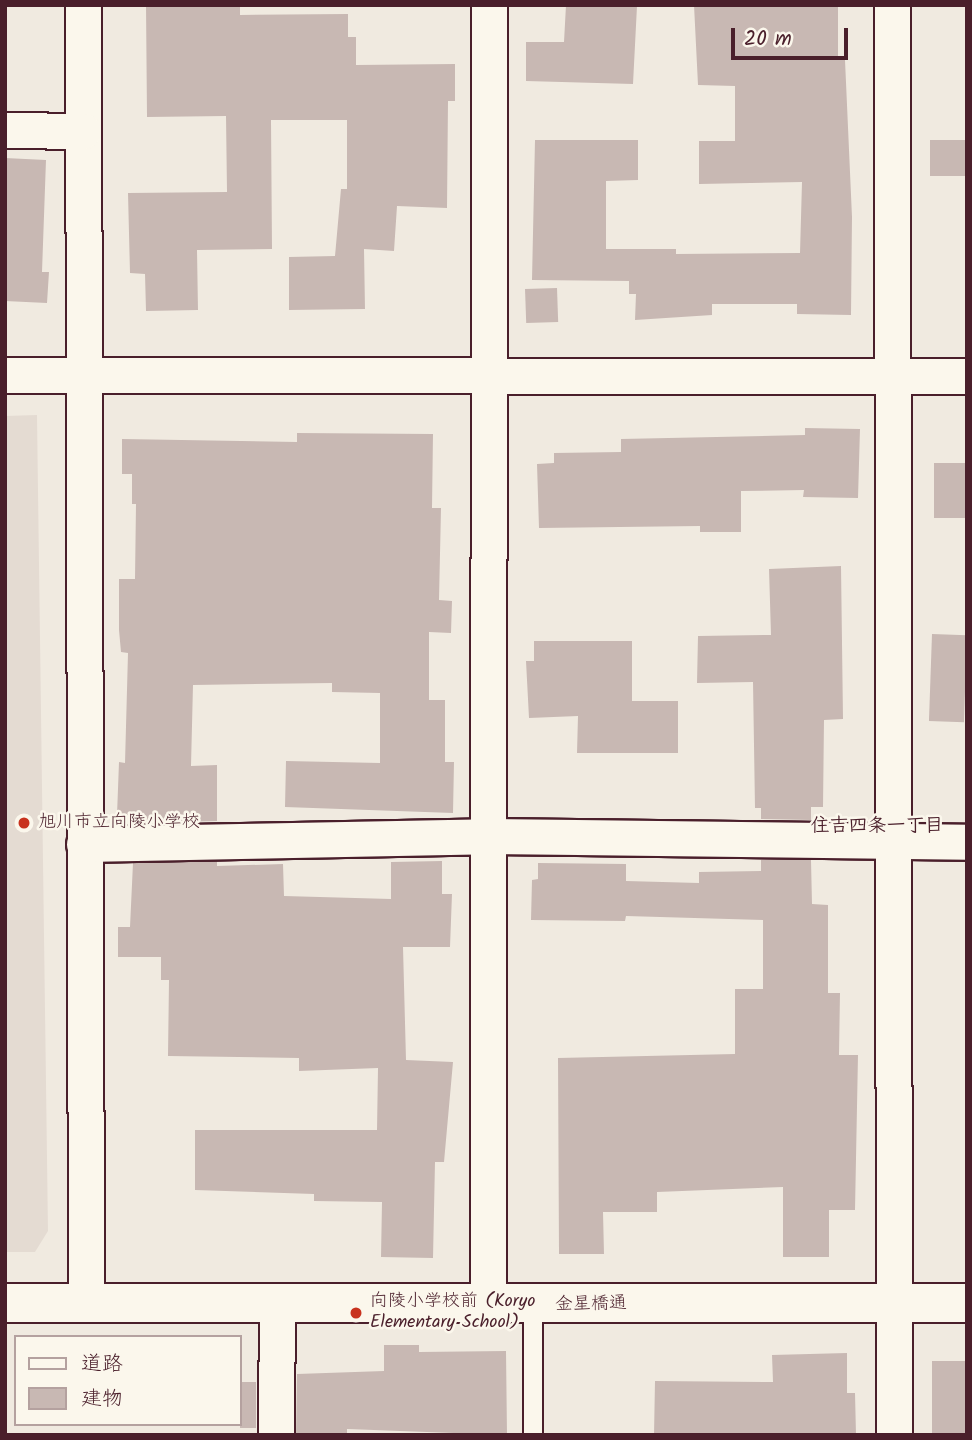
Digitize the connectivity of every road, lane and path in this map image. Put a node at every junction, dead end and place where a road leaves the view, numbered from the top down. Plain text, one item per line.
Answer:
1 (83, 5) edge
2 (489, 5) edge
3 (892, 5) edge
4 (5, 130) edge
5 (83, 131) junction
6 (81, 374) junction
7 (5, 375) edge
8 (489, 375) junction
9 (891, 376) junction
10 (967, 376) edge
11 (488, 836) junction
12 (893, 842) junction
13 (967, 842) edge
14 (83, 844) junction
15 (277, 1302) junction
16 (5, 1303) edge
17 (86, 1303) junction
18 (892, 1303) junction
19 (967, 1303) edge
20 (488, 1305) junction
21 (533, 1306) junction
22 (276, 1435) edge
23 (533, 1435) edge
24 (894, 1435) edge

1 - 5 street
2 - 8 street
3 - 9 street
4 - 5 street
5 - 6 street
6 - 7 street
6 - 8 street
6 - 14 street
8 - 9 street
8 - 11 street
9 - 10 street
9 - 12 street
11 - 12 street
11 - 14 street
11 - 20 street
12 - 13 street
12 - 18 street
14 - 17 street
15 - 17 street, 金星橋通
15 - 20 street, 金星橋通
15 - 22 street
16 - 17 street, 金星橋通
18 - 19 street, 金星橋通
18 - 21 street, 金星橋通
18 - 24 street
20 - 21 street, 金星橋通
21 - 23 lane

